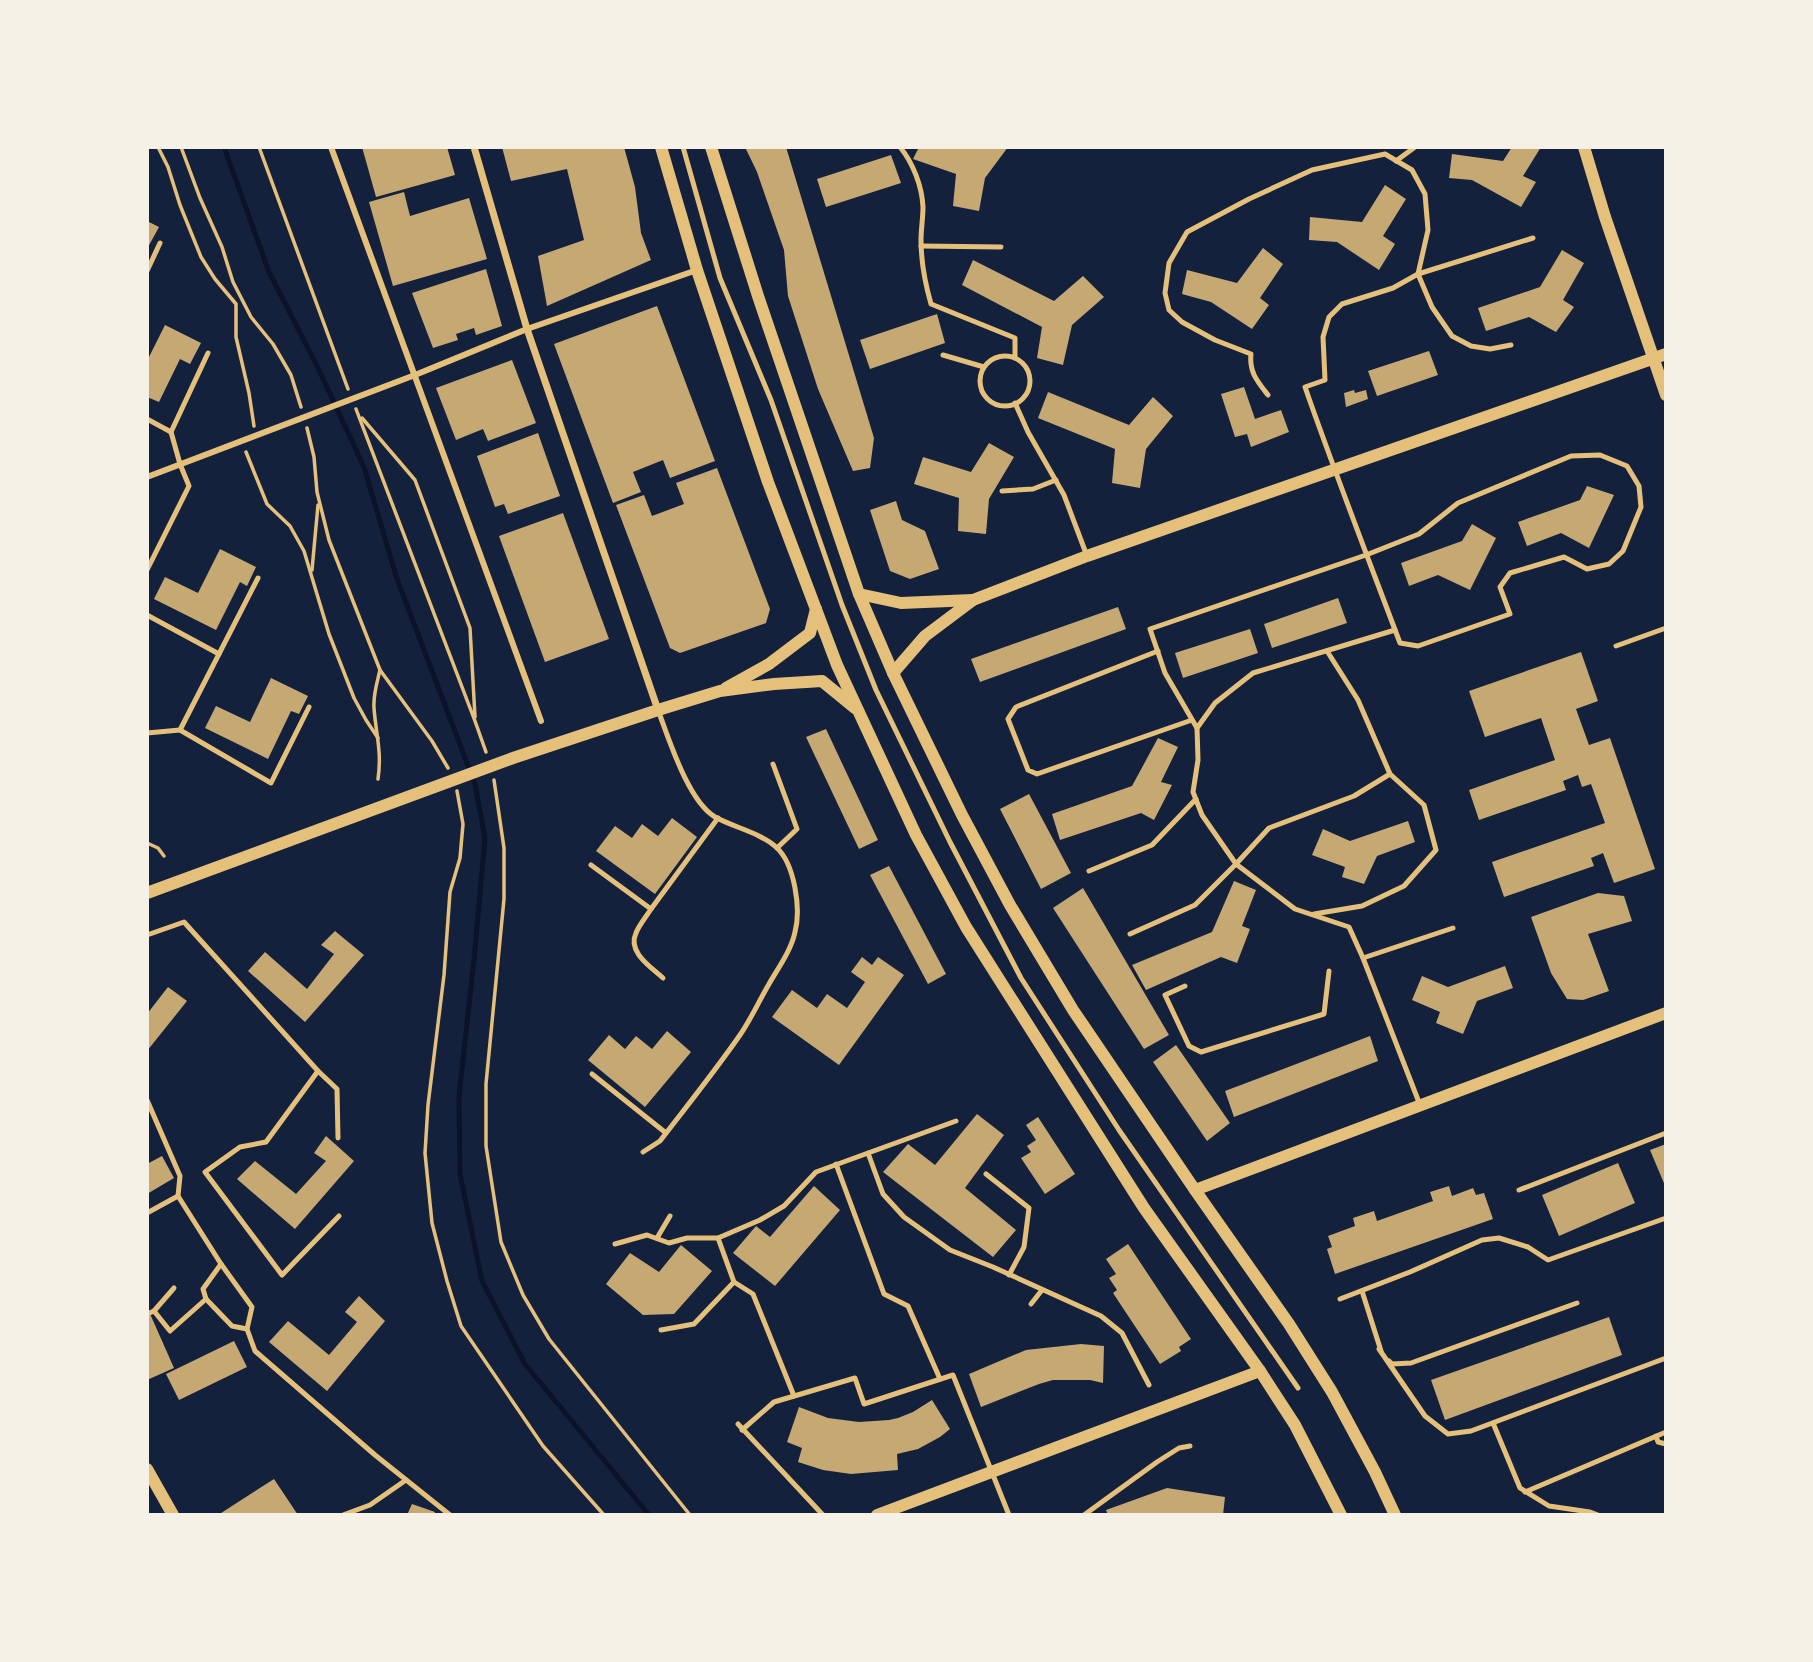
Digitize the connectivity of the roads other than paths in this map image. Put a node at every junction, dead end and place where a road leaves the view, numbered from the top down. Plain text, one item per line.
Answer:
1 (331, 147) edge
2 (474, 147) edge
3 (661, 147) edge
4 (683, 147) edge
5 (712, 147) edge
6 (900, 147) edge
7 (1415, 147) edge
8 (1584, 147) edge
9 (1396, 161) junction
10 (1533, 238) dead end
11 (160, 243) dead end
12 (921, 246) junction
13 (1001, 247) dead end
14 (698, 270) junction
15 (147, 271) edge
16 (1418, 274) junction
17 (527, 329) junction
18 (1511, 345) dead end
19 (208, 353) dead end
20 (1666, 354) edge
21 (943, 355) dead end
22 (1015, 358) junction
23 (1652, 359) junction
24 (984, 367) junction
25 (415, 374) junction
26 (1268, 395) dead end
27 (1666, 395) edge
28 (1015, 403) junction
29 (147, 419) edge
30 (171, 432) junction
31 (180, 464) junction
32 (1334, 471) junction
33 (147, 477) edge
34 (1056, 480) junction
35 (1002, 491) dead end
36 (1366, 555) junction
37 (1087, 556) junction
38 (147, 570) edge
39 (258, 578) dead end
40 (859, 594) junction
41 (973, 600) junction
42 (816, 609) junction
43 (147, 615) edge
44 (1666, 628) edge
45 (1395, 630) junction
46 (1616, 646) dead end
47 (1158, 651) junction
48 (1327, 651) junction
49 (219, 654) junction
50 (893, 673) junction
51 (720, 691) junction
52 (309, 707) dead end
53 (857, 709) junction
54 (658, 710) junction
55 (1192, 720) junction
56 (541, 721) dead end
57 (1197, 728) junction
58 (180, 730) junction
59 (147, 733) edge
60 (773, 764) dead end
61 (1390, 774) junction
62 (1196, 799) junction
63 (719, 818) junction
64 (777, 848) junction
65 (1236, 864) junction
66 (591, 866) dead end
67 (1089, 872) dead end
68 (147, 893) edge
69 (651, 909) junction
70 (1312, 915) junction
71 (1453, 928) dead end
72 (1130, 934) dead end
73 (147, 935) edge
74 (1363, 958) junction
75 (1328, 971) dead end
76 (663, 978) dead end
77 (1185, 986) dead end
78 (1666, 1013) edge
79 (318, 1071) junction
80 (592, 1074) dead end
81 (147, 1100) edge
82 (1420, 1105) junction
83 (956, 1121) dead end
84 (666, 1133) junction
85 (1666, 1133) edge
86 (338, 1138) dead end
87 (643, 1152) dead end
88 (868, 1153) junction
89 (836, 1164) junction
90 (986, 1174) dead end
91 (1195, 1190) junction
92 (1519, 1190) dead end
93 (178, 1196) junction
94 (147, 1213) edge
95 (339, 1216) dead end
96 (670, 1216) dead end
97 (1666, 1218) edge
98 (657, 1238) junction
99 (718, 1238) junction
100 (615, 1244) dead end
101 (221, 1264) junction
102 (1009, 1275) junction
103 (734, 1282) junction
104 (174, 1288) dead end
105 (1041, 1290) junction
106 (1362, 1291) junction
107 (206, 1299) junction
108 (1340, 1300) dead end
109 (1577, 1303) dead end
110 (1031, 1304) dead end
111 (154, 1311) junction
112 (147, 1314) edge
113 (247, 1329) junction
114 (661, 1329) dead end
115 (1379, 1349) junction
116 (1666, 1358) edge
117 (1261, 1371) junction
118 (940, 1379) junction
119 (1149, 1385) dead end
120 (1298, 1388) dead end
121 (794, 1396) junction
122 (1493, 1423) junction
123 (1666, 1432) edge
124 (1656, 1436) junction
125 (1666, 1444) edge
126 (1190, 1446) dead end
127 (147, 1469) edge
128 (992, 1472) junction
129 (406, 1480) junction
130 (1525, 1492) junction
131 (370, 1505) junction
132 (173, 1515) edge
133 (343, 1515) edge
134 (366, 1515) edge
135 (449, 1515) edge
136 (823, 1515) edge
137 (877, 1515) edge
138 (1009, 1515) edge
139 (1084, 1515) edge
140 (1342, 1515) edge
141 (1395, 1515) edge
142 (1598, 1515) edge

1 - 25 street
2 - 17 street
3 - 14 street
4 - 120 lane
5 - 40 street
6 - 12 lane
7 - 9 lane
8 - 23 street
9 - 16 lane
9 - 26 lane
10 - 16 lane
11 - 15 lane
12 - 13 lane
12 - 22 lane
14 - 17 street
14 - 42 street
16 - 18 lane
16 - 32 lane
17 - 25 street
17 - 54 street
19 - 30 lane
20 - 23 street
21 - 24 lane
22 - 24 lane
22 - 28 lane
23 - 27 street
23 - 32 street
24 - 28 lane
25 - 31 street
25 - 56 street
28 - 34 lane
29 - 30 lane
30 - 31 lane
31 - 33 street
31 - 38 lane
32 - 36 lane
32 - 37 street
34 - 35 lane
34 - 37 lane
36 - 45 lane
36 - 45 lane
36 - 47 lane
37 - 41 street
39 - 49 lane
40 - 41 street
40 - 50 street
41 - 50 street
42 - 51 street
42 - 53 street
43 - 49 lane
44 - 46 lane
45 - 48 lane
47 - 55 lane
47 - 55 lane
48 - 57 lane
48 - 61 lane
49 - 58 lane
50 - 91 street
51 - 53 street
51 - 54 street
52 - 58 lane
53 - 117 street
54 - 63 lane
54 - 68 street
55 - 57 lane
57 - 62 lane
58 - 59 lane
60 - 64 lane
61 - 65 lane
61 - 70 lane
62 - 65 lane
62 - 67 lane
63 - 64 lane
63 - 69 lane
64 - 84 lane
65 - 70 lane
65 - 72 lane
66 - 69 lane
69 - 76 lane
70 - 74 lane
71 - 74 lane
73 - 79 lane
74 - 82 lane
75 - 77 lane
78 - 82 street
79 - 86 lane
79 - 95 lane
80 - 84 lane
81 - 93 lane
82 - 91 street
83 - 88 lane
84 - 87 lane
85 - 92 lane
88 - 89 lane
88 - 102 lane
89 - 99 lane
89 - 118 lane
90 - 102 lane
91 - 141 street
93 - 94 lane
93 - 101 lane
96 - 98 lane
97 - 106 lane
98 - 99 lane
98 - 100 lane
99 - 103 lane
101 - 107 lane
101 - 113 lane
102 - 105 lane
103 - 114 lane
103 - 121 lane
104 - 111 lane
105 - 110 lane
105 - 119 lane
106 - 108 lane
106 - 115 lane
107 - 111 lane
107 - 113 lane
109 - 115 lane
111 - 112 lane
113 - 129 lane
115 - 122 lane
116 - 122 lane
117 - 128 street
117 - 140 street
118 - 121 lane
118 - 128 lane
121 - 136 lane
122 - 130 lane
123 - 124 lane
124 - 125 lane
124 - 130 lane
126 - 139 lane
127 - 132 street
128 - 137 street
128 - 138 lane
129 - 131 lane
129 - 135 lane
130 - 142 lane
131 - 133 lane
131 - 134 lane

